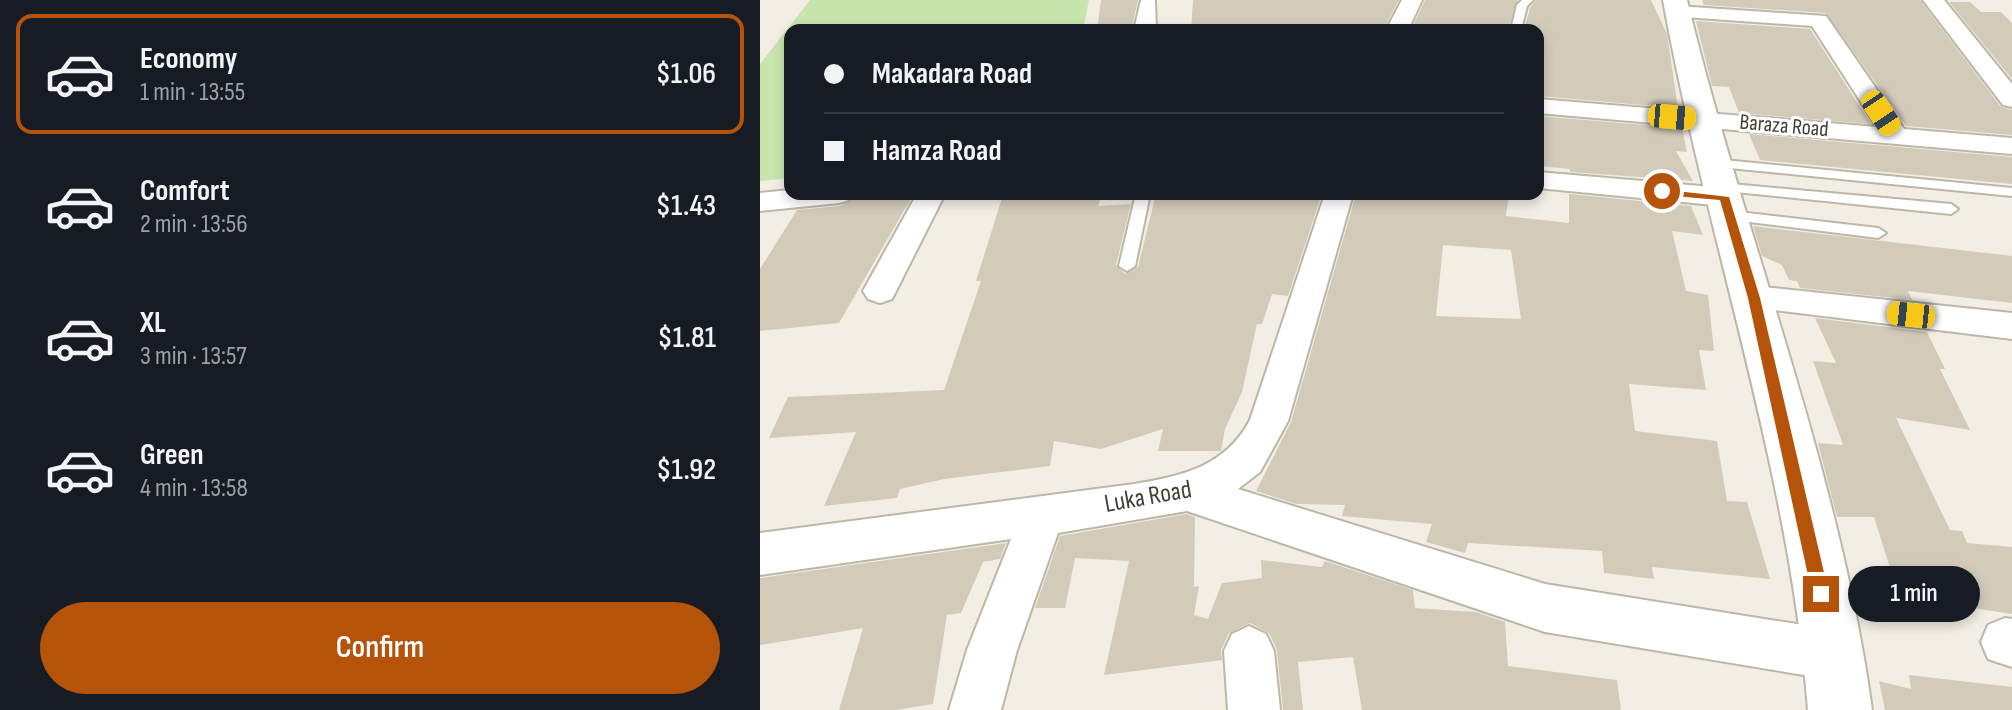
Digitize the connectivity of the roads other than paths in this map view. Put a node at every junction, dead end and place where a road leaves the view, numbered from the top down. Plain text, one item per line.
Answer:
1 (1412, 0) edge
2 (1528, 0) edge
3 (1933, 0) edge
4 (1148, 4) dead end
5 (1676, 6) edge
6 (1146, 24) edge
7 (1400, 24) edge
8 (1517, 24) edge
9 (2012, 100) edge
10 (1544, 106) edge
11 (1700, 119) junction
12 (1896, 136) junction
13 (2012, 146) edge
14 (1544, 180) edge
15 (1722, 191) junction
16 (2012, 192) edge
17 (784, 200) edge
18 (928, 200) edge
19 (1142, 200) edge
20 (1337, 200) edge
21 (760, 202) edge
22 (1951, 209) dead end
23 (1878, 233) dead end
24 (1127, 266) dead end
25 (880, 291) dead end
26 (1754, 298) junction
27 (2012, 326) edge
28 (1190, 493) junction
29 (1043, 514) junction
30 (760, 554) edge
31 (1249, 651) dead end
32 (1834, 655) junction
33 (975, 710) edge
34 (1254, 710) edge
35 (1840, 710) edge

1 - 7 street
2 - 8 lane
3 - 9 street
4 - 6 street
5 - 11 street
5 - 12 street
10 - 11 street, Baraza Road
11 - 12 street, Baraza Road
11 - 15 street
12 - 13 street, Baraza Road
14 - 15 street
15 - 16 lane
15 - 22 lane
15 - 23 lane
15 - 26 street
17 - 21 street
18 - 25 street
19 - 24 lane
20 - 28 street, Luka Road
26 - 27 street
26 - 32 street
28 - 29 street, Luka Road
28 - 32 street
29 - 30 street, Luka Road
29 - 33 street
31 - 34 street
32 - 35 street

